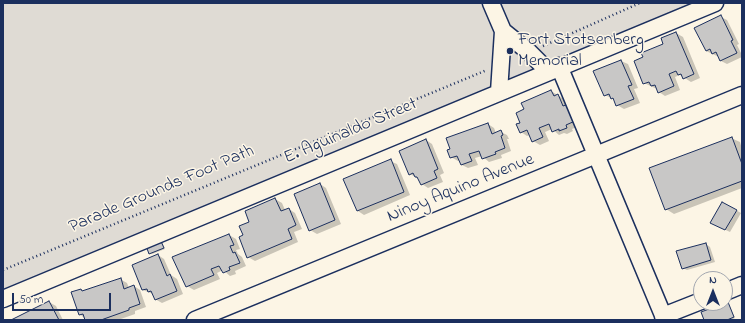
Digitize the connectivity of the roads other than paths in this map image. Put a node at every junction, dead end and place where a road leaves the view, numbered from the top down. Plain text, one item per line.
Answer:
1 (491, 3) edge
2 (715, 3) edge
3 (503, 31) junction
4 (554, 69) junction
5 (499, 92) junction
6 (742, 94) edge
7 (596, 154) junction
8 (3, 299) edge
9 (693, 305) edge
10 (664, 318) edge
11 (195, 320) edge

1 - 3 street
2 - 4 street, E. Aguinaldo Street
3 - 4 street
3 - 5 street
4 - 5 street, E. Aguinaldo Street
4 - 7 street
5 - 8 street, E. Aguinaldo Street
6 - 7 street, Ninoy Aquino Avenue
7 - 10 street
7 - 11 street, Ninoy Aquino Avenue
9 - 10 street

